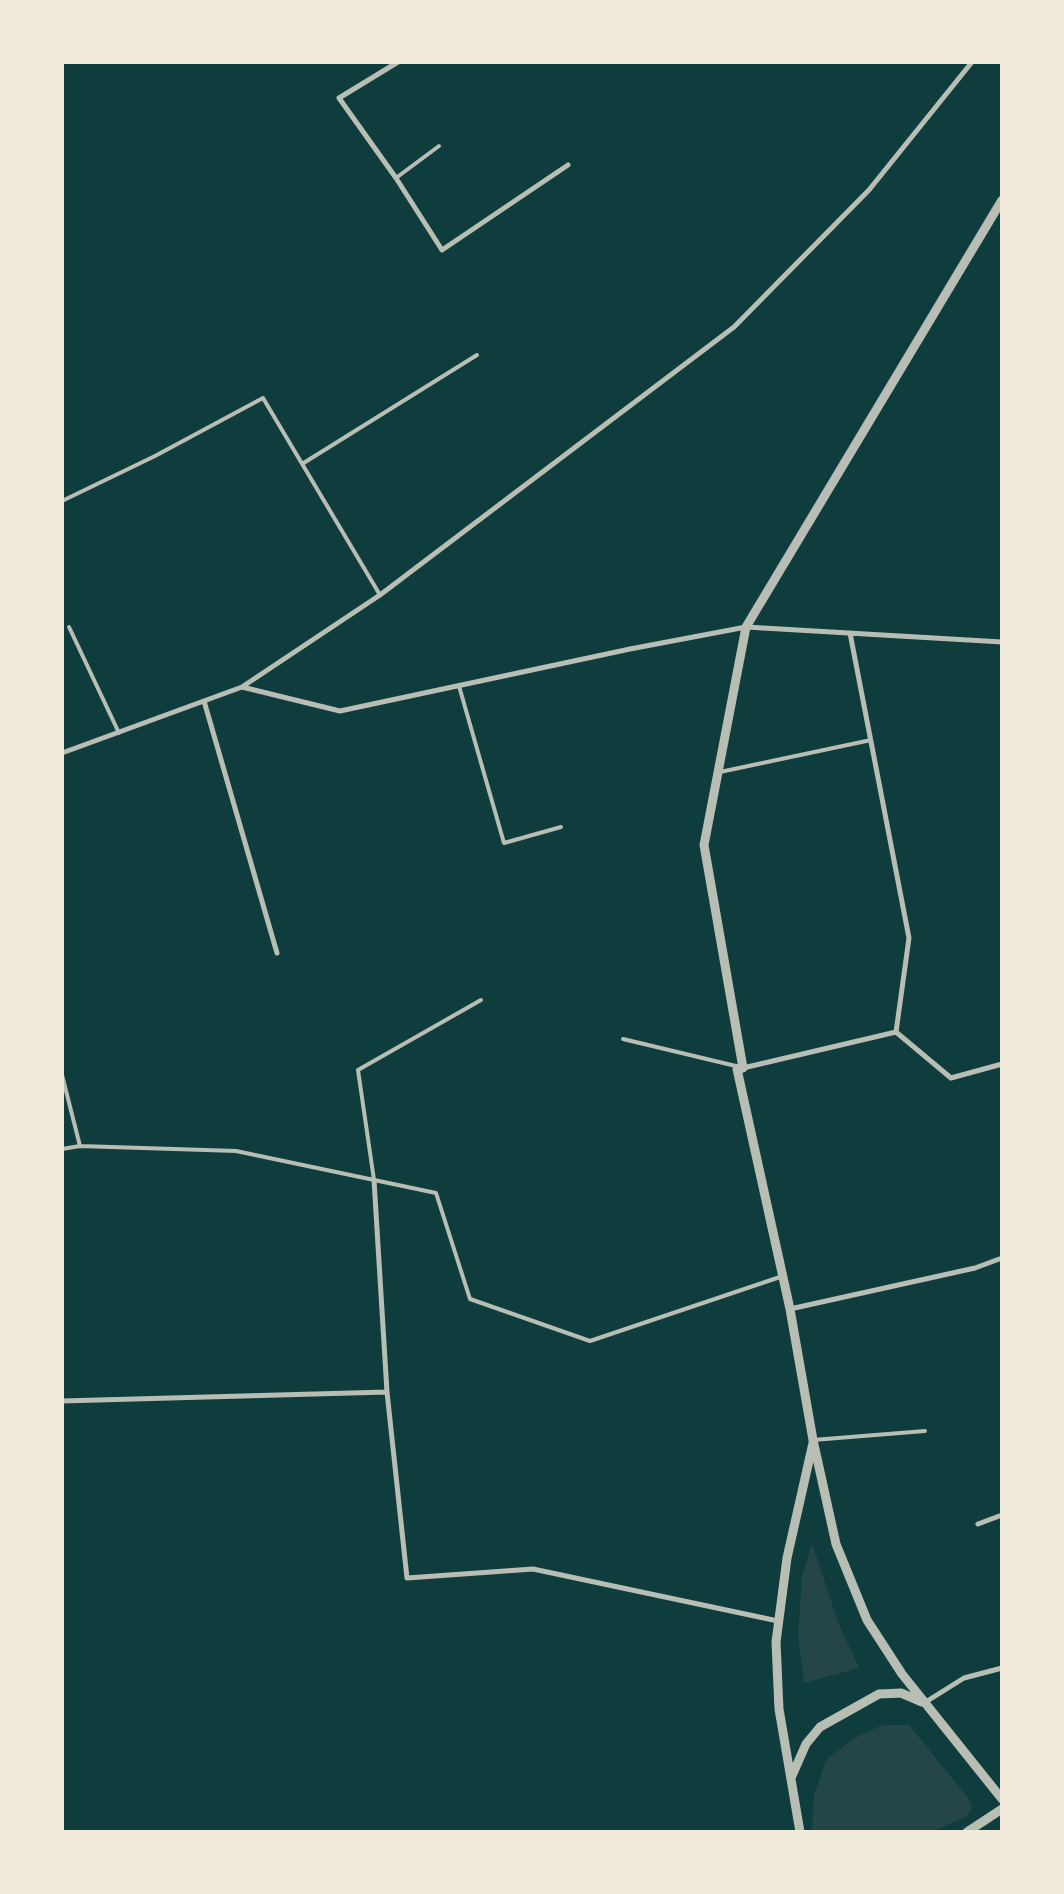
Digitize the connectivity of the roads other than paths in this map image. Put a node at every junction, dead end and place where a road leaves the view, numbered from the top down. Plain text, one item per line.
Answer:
1 (398, 62) edge
2 (972, 62) edge
3 (439, 146) dead end
4 (568, 164) dead end
5 (396, 178) junction
6 (1002, 200) edge
7 (477, 354) dead end
8 (302, 464) junction
9 (62, 501) edge
10 (380, 594) junction
11 (70, 627) dead end
12 (746, 627) junction
13 (850, 633) junction
14 (1002, 642) edge
15 (459, 686) junction
16 (242, 687) junction
17 (204, 701) junction
18 (119, 733) junction
19 (871, 740) junction
20 (62, 753) edge
21 (718, 772) junction
22 (561, 827) dead end
23 (277, 953) dead end
24 (481, 1000) dead end
25 (896, 1032) junction
26 (623, 1039) dead end
27 (1002, 1064) edge
28 (743, 1068) junction
29 (62, 1075) edge
30 (80, 1146) junction
31 (62, 1149) edge
32 (374, 1180) junction
33 (1002, 1258) edge
34 (783, 1276) junction
35 (790, 1309) junction
36 (387, 1392) junction
37 (62, 1401) edge
38 (925, 1431) dead end
39 (813, 1440) junction
40 (1002, 1515) edge
41 (978, 1524) dead end
42 (778, 1621) junction
43 (1002, 1668) edge
44 (924, 1703) junction
45 (791, 1778) junction
46 (1002, 1799) edge
47 (1002, 1809) edge
48 (800, 1832) edge
49 (967, 1832) edge

1 - 5 street
2 - 10 street
3 - 5 lane
4 - 5 street
6 - 12 street
7 - 8 lane
8 - 9 lane
8 - 10 lane
10 - 16 street
11 - 18 lane
12 - 13 street
12 - 15 street
12 - 21 street
13 - 14 street
13 - 19 street
15 - 16 street
15 - 22 lane
16 - 17 street
17 - 18 street
17 - 23 street
18 - 20 street
19 - 21 lane
19 - 25 street
21 - 28 street
24 - 32 lane
25 - 27 street
25 - 28 street
26 - 28 lane
28 - 34 street
29 - 30 lane
30 - 31 lane
30 - 32 lane
32 - 34 lane
32 - 36 street
33 - 35 street
34 - 35 street
35 - 39 street
36 - 37 street
36 - 42 street
38 - 39 lane
39 - 42 street
39 - 44 street
40 - 41 street
42 - 45 street
43 - 44 street
44 - 45 street
44 - 46 street
45 - 48 street
47 - 49 street

